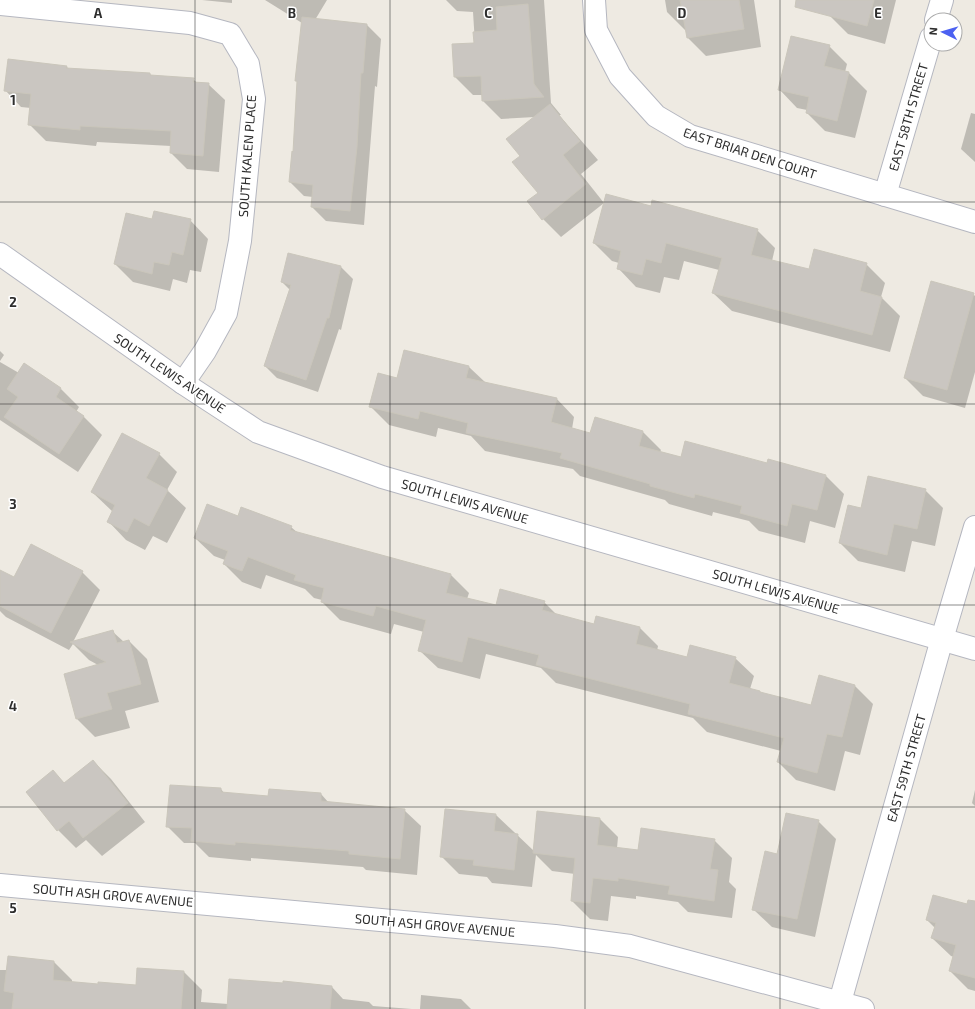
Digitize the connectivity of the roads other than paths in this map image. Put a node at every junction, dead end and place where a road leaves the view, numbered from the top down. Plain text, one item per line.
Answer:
1 (594, 0) edge
2 (942, 0) edge
3 (0, 4) edge
4 (938, 12) edge
5 (927, 52) edge
6 (885, 195) junction
7 (975, 222) edge
8 (0, 254) edge
9 (183, 383) junction
10 (975, 527) edge
11 (942, 639) junction
12 (975, 649) edge
13 (0, 885) edge
14 (839, 1006) edge
15 (863, 1009) edge

1 - 6 street, EAST BRIAR DEN COURT
2 - 4 street
3 - 9 street, SOUTH KALEN PLACE
5 - 6 street, EAST 58TH STREET
6 - 7 street, EAST BRIAR DEN COURT
8 - 9 street, SOUTH LEWIS AVENUE
9 - 11 street, SOUTH LEWIS AVENUE
10 - 11 street, EAST 59TH STREET
11 - 12 street, SOUTH LEWIS AVENUE
11 - 14 street, EAST 59TH STREET
13 - 14 street, SOUTH ASH GROVE AVENUE
14 - 15 street, SOUTH ASH GROVE AVENUE

